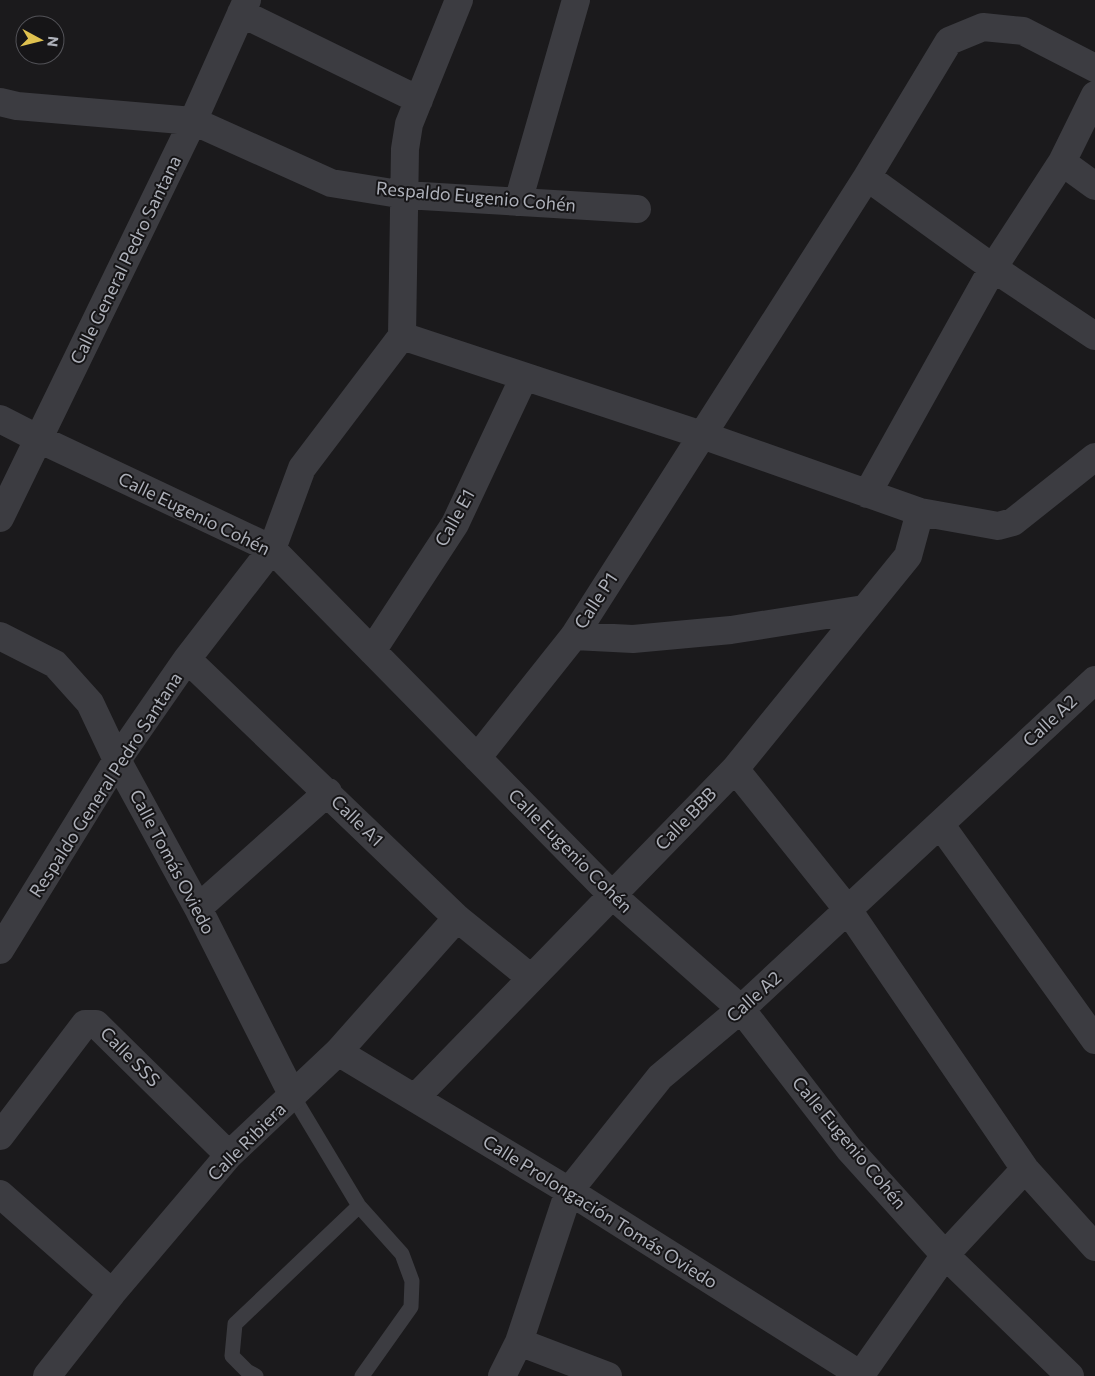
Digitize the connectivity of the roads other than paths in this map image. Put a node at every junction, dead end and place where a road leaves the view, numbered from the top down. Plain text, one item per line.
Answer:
1 (459, 0) edge
2 (576, 0) edge
3 (244, 6) edge
4 (1095, 68) edge
5 (1095, 95) edge
6 (419, 100) junction
7 (0, 102) edge
8 (193, 121) junction
9 (1062, 162) junction
10 (867, 177) junction
11 (1095, 186) edge
12 (405, 195) junction
13 (518, 202) junction
14 (637, 209) dead end
15 (994, 268) junction
16 (402, 336) junction
17 (1095, 336) edge
18 (524, 377) junction
19 (0, 419) edge
20 (702, 435) junction
21 (39, 439) junction
22 (1095, 457) edge
23 (867, 494) junction
24 (920, 512) junction
25 (0, 518) edge
26 (272, 549) junction
27 (864, 609) junction
28 (0, 636) edge
29 (574, 636) junction
30 (372, 651) junction
31 (187, 659) junction
32 (1095, 680) edge
33 (477, 758) junction
34 (117, 760) junction
35 (736, 768) junction
36 (328, 792) junction
37 (940, 824) junction
38 (612, 895) junction
39 (198, 908) junction
40 (848, 910) junction
41 (457, 918) junction
42 (0, 950) edge
43 (532, 978) junction
44 (742, 1009) junction
45 (1095, 1040) edge
46 (338, 1052) junction
47 (294, 1096) junction
48 (414, 1098) junction
49 (0, 1136) edge
50 (229, 1155) junction
51 (1025, 1169) junction
52 (569, 1191) junction
53 (0, 1194) edge
54 (359, 1206) junction
55 (1095, 1247) edge
56 (944, 1255) junction
57 (112, 1293) junction
58 (519, 1342) junction
59 (47, 1376) edge
60 (256, 1376) edge
61 (362, 1376) edge
62 (502, 1376) edge
63 (608, 1376) edge
64 (861, 1376) edge
65 (1070, 1376) edge

1 - 6 street
2 - 13 street
3 - 6 street
3 - 8 street, Calle General Pedro Santana
4 - 10 street, Calle P1
5 - 9 street
6 - 12 street
7 - 8 street, Respaldo Eugenio Cohén
8 - 12 street, Respaldo Eugenio Cohén
8 - 21 street, Calle General Pedro Santana
9 - 11 street
9 - 15 street
10 - 15 street
10 - 20 street, Calle P1
12 - 13 street, Respaldo Eugenio Cohén
12 - 16 street
13 - 14 street, Respaldo Eugenio Cohén
15 - 17 street
15 - 23 street
16 - 18 street
16 - 26 street, Respaldo General Pedro Santana
18 - 20 street
18 - 30 street, Calle E1
19 - 21 street, Calle Eugenio Cohén
20 - 23 street
20 - 29 street, Calle P1
21 - 25 street, Calle General Pedro Santana
21 - 26 street, Calle Eugenio Cohén
22 - 24 street
23 - 24 street
24 - 27 street, Calle BBB
26 - 30 street, Calle Eugenio Cohén
26 - 31 street, Respaldo General Pedro Santana
27 - 29 street
27 - 35 street, Calle BBB
28 - 34 street, Calle Tomás Oviedo
29 - 33 street, Calle P1
30 - 33 street, Calle Eugenio Cohén
31 - 34 street, Respaldo General Pedro Santana
31 - 36 street, Calle A1
32 - 37 street, Calle A2
33 - 38 street, Calle Eugenio Cohén
34 - 39 street, Calle Tomás Oviedo
34 - 42 street, Respaldo General Pedro Santana
35 - 38 street, Calle BBB
35 - 40 street
36 - 39 street
36 - 41 street, Calle A1
37 - 40 street, Calle A2
37 - 45 street
38 - 43 street, Calle BBB
38 - 44 street, Calle Eugenio Cohén
39 - 47 street, Calle Tomás Oviedo
40 - 44 street, Calle A2
40 - 51 street
41 - 43 street, Calle A1
41 - 46 street, Calle Ribiera
43 - 48 street, Calle BBB
44 - 52 street, Calle A2
44 - 56 street, Calle Eugenio Cohén
46 - 47 street, Calle Ribiera
46 - 48 street, Calle Prolongación Tomás Oviedo
47 - 50 street, Calle Ribiera
47 - 54 lane
48 - 52 street, Calle Prolongación Tomás Oviedo
49 - 50 street, Calle SSS
50 - 57 street, Calle Ribiera
51 - 55 street
51 - 56 street
52 - 58 street, Calle A2
52 - 64 street, Calle Prolongación Tomás Oviedo
53 - 57 street
54 - 60 lane
54 - 61 lane
56 - 64 street
56 - 65 street, Calle Eugenio Cohén
57 - 59 street, Calle Ribiera
58 - 62 street, Calle A2
58 - 63 street

